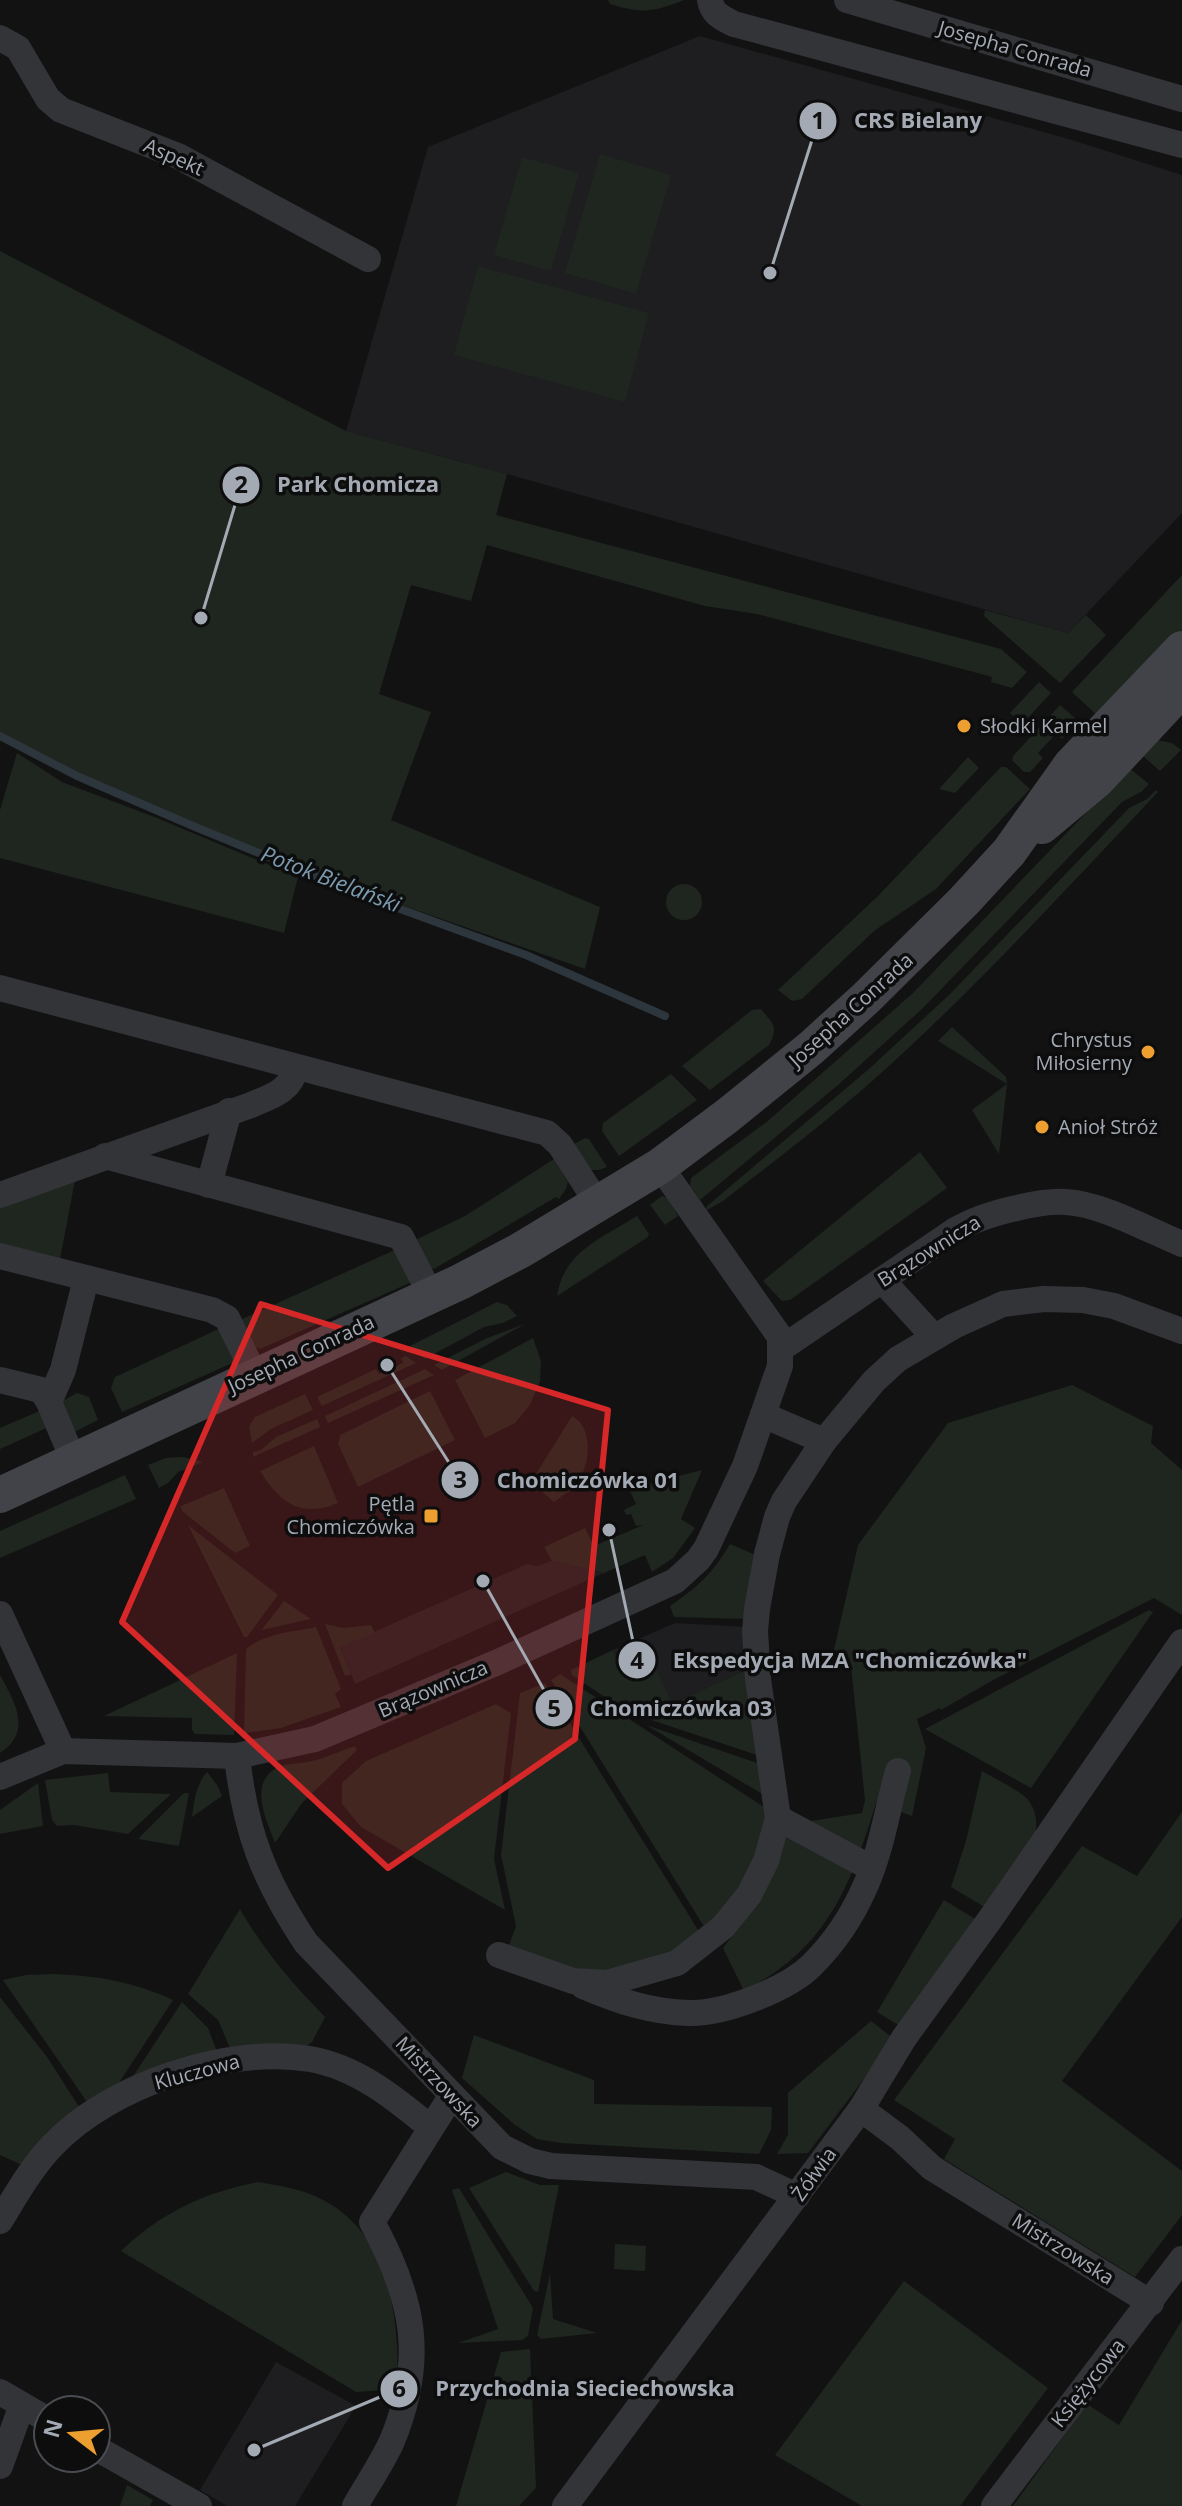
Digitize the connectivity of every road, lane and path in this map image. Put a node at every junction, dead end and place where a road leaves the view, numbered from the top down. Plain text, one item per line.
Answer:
1 (710, 0) edge
2 (847, 0) edge
3 (0, 38) edge
4 (1182, 99) edge
5 (1182, 145) edge
6 (368, 259) dead end
7 (1182, 649) edge
8 (1182, 689) edge
9 (1009, 852) junction
10 (0, 988) edge
11 (296, 1067) junction
12 (229, 1111) junction
13 (105, 1156) junction
14 (660, 1166) junction
15 (209, 1185) junction
16 (0, 1195) edge
17 (598, 1204) junction
18 (1182, 1244) edge
19 (0, 1256) edge
20 (86, 1279) junction
21 (882, 1280) junction
22 (431, 1295) junction
23 (1182, 1331) edge
24 (934, 1337) junction
25 (782, 1348) junction
26 (255, 1375) junction
27 (0, 1380) edge
28 (49, 1402) junction
29 (763, 1415) junction
30 (824, 1441) junction
31 (74, 1462) junction
32 (0, 1495) edge
33 (0, 1614) edge
34 (1182, 1642) edge
35 (63, 1751) junction
36 (237, 1756) junction
37 (898, 1771) dead end
38 (0, 1777) edge
39 (778, 1818) junction
40 (871, 1868) junction
41 (499, 1955) dead end
42 (573, 1981) junction
43 (452, 2095) junction
44 (861, 2109) junction
45 (431, 2128) junction
46 (797, 2196) junction
47 (0, 2221) edge
48 (1182, 2259) edge
49 (1151, 2303) junction
50 (11, 2398) edge
51 (32, 2410) edge
52 (112, 2457) edge
53 (0, 2466) edge
54 (199, 2506) edge
55 (355, 2506) edge
56 (565, 2506) edge
57 (994, 2506) edge

1 - 5 street
2 - 4 street, Josepha Conrada
3 - 6 street, Aspekt
7 - 9 street, Josepha Conrada
8 - 9 street, Josepha Conrada
9 - 14 street, Josepha Conrada
10 - 11 street
11 - 12 street
11 - 17 street
12 - 13 street
12 - 15 street
13 - 15 street
13 - 16 street
14 - 17 street, Josepha Conrada
14 - 25 street
15 - 22 street
17 - 22 street, Josepha Conrada
18 - 21 street, Brązownicza
19 - 20 street
20 - 26 street
20 - 28 street
21 - 24 street
21 - 25 street, Brązownicza
22 - 26 street, Josepha Conrada
23 - 24 street
24 - 30 street
25 - 29 street, Brązownicza
26 - 31 street, Josepha Conrada
27 - 28 street
28 - 31 street
29 - 30 street
29 - 36 street, Brązownicza
30 - 39 street
31 - 32 street, Josepha Conrada
33 - 35 street
34 - 44 street, Żółwia
35 - 36 street, Brązownicza
35 - 38 street, Brązownicza
36 - 43 street, Mistrzowska
37 - 40 street
39 - 40 street
39 - 42 street
40 - 42 street
41 - 42 street
43 - 45 street
43 - 46 street, Mistrzowska
44 - 46 street, Żółwia
44 - 49 street, Mistrzowska
45 - 47 street, Kluczowa
45 - 55 street
46 - 56 street, Żółwia
48 - 49 street, Księżycowa
49 - 57 street, Księżycowa
50 - 51 street
50 - 53 street
52 - 54 street

